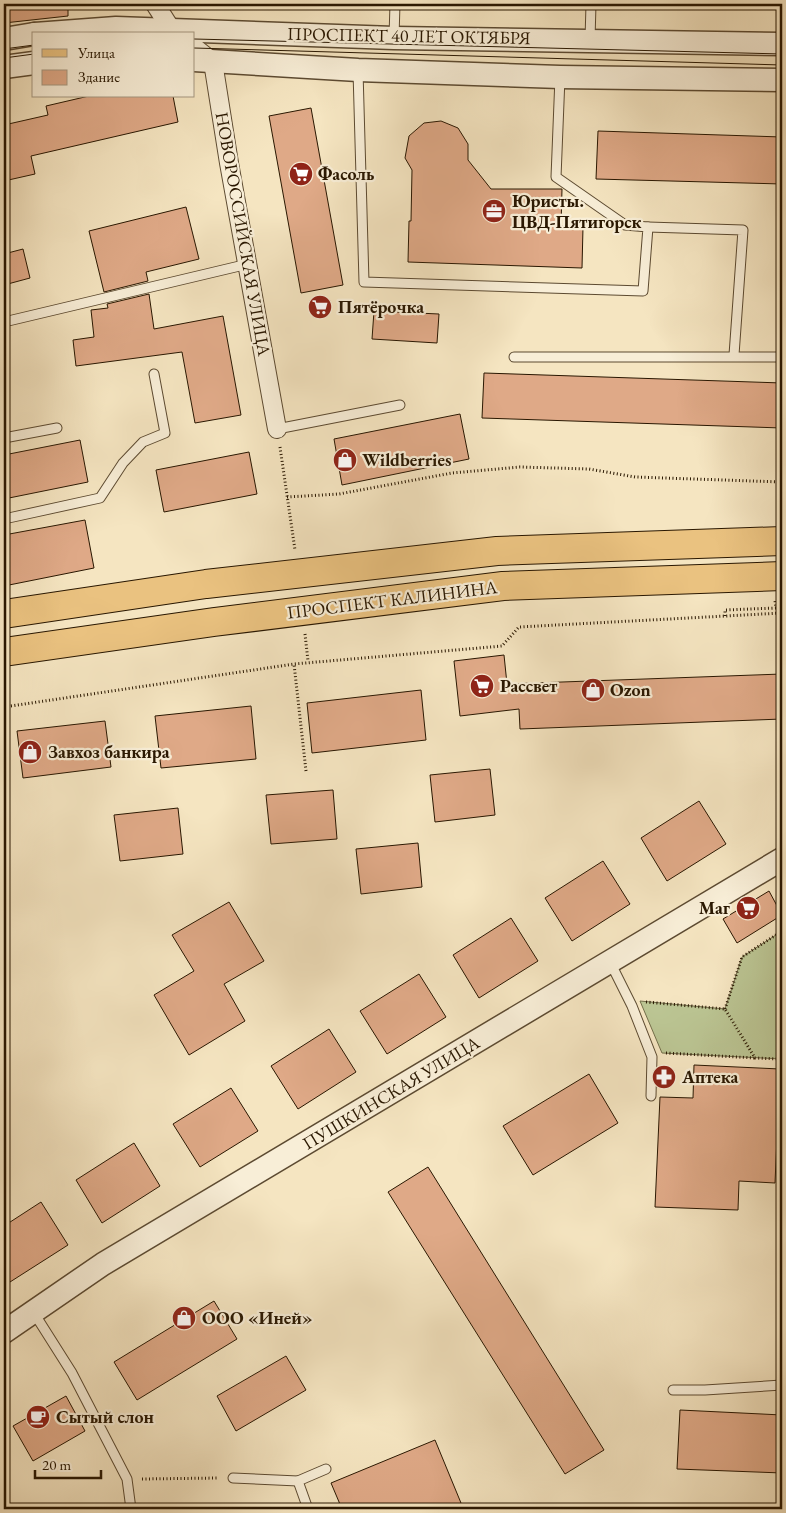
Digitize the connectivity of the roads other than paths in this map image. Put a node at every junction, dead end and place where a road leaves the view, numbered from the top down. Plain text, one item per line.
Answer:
1 (155, 4) edge
2 (395, 4) edge
3 (591, 4) edge
4 (173, 31) edge
5 (62, 32) edge
6 (32, 34) edge
7 (4, 38) edge
8 (394, 38) junction
9 (590, 40) junction
10 (782, 44) edge
11 (195, 48) edge
12 (204, 61) edge
13 (32, 63) edge
14 (4, 67) edge
15 (358, 70) junction
16 (560, 77) junction
17 (782, 80) edge
18 (648, 227) junction
19 (248, 264) junction
20 (4, 322) edge
21 (734, 356) junction
22 (514, 357) dead end
23 (782, 357) edge
24 (154, 374) dead end
25 (400, 404) dead end
26 (57, 428) dead end
27 (277, 429) joint
28 (4, 438) edge
29 (4, 519) edge
30 (782, 541) edge
31 (782, 576) edge
32 (4, 614) edge
33 (4, 652) edge
34 (782, 858) edge
35 (610, 962) junction
36 (652, 1096) dead end
37 (34, 1313) junction
38 (4, 1332) edge
39 (782, 1385) edge
40 (673, 1390) dead end
41 (326, 1469) dead end
42 (233, 1478) road end
43 (298, 1481) junction
44 (131, 1509) edge
45 (308, 1509) edge

1 - 4 street
2 - 8 lane
3 - 9 lane
4 - 5 street, ПРОСПЕКТ 40 ЛЕТ ОКТЯБРЯ
4 - 8 street, ПРОСПЕКТ 40 ЛЕТ ОКТЯБРЯ
6 - 7 street, ПРОСПЕКТ 40 ЛЕТ ОКТЯБРЯ
8 - 9 street, ПРОСПЕКТ 40 ЛЕТ ОКТЯБРЯ
9 - 10 street, ПРОСПЕКТ 40 ЛЕТ ОКТЯБРЯ
11 - 12 street
12 - 15 street, ПРОСПЕКТ 40 ЛЕТ ОКТЯБРЯ
12 - 19 street, НОВОРОССИЙСКАЯ УЛИЦА
13 - 14 street
15 - 16 street, ПРОСПЕКТ 40 ЛЕТ ОКТЯБРЯ
15 - 18 lane
16 - 17 street, ПРОСПЕКТ 40 ЛЕТ ОКТЯБРЯ
16 - 18 lane
18 - 21 lane
19 - 20 lane
19 - 27 street, НОВОРОССИЙСКАЯ УЛИЦА
21 - 22 lane
21 - 23 lane
24 - 29 lane
25 - 27 lane
26 - 28 lane
30 - 32 main road, ПРОСПЕКТ КАЛИНИНА
31 - 33 main road, ПРОСПЕКТ КАЛИНИНА
34 - 35 street, ПУШКИНСКАЯ УЛИЦА
35 - 36 lane
35 - 37 street, ПУШКИНСКАЯ УЛИЦА
37 - 38 street, ПУШКИНСКАЯ УЛИЦА
37 - 44 lane
39 - 40 lane
41 - 43 lane
42 - 43 lane
43 - 45 lane

